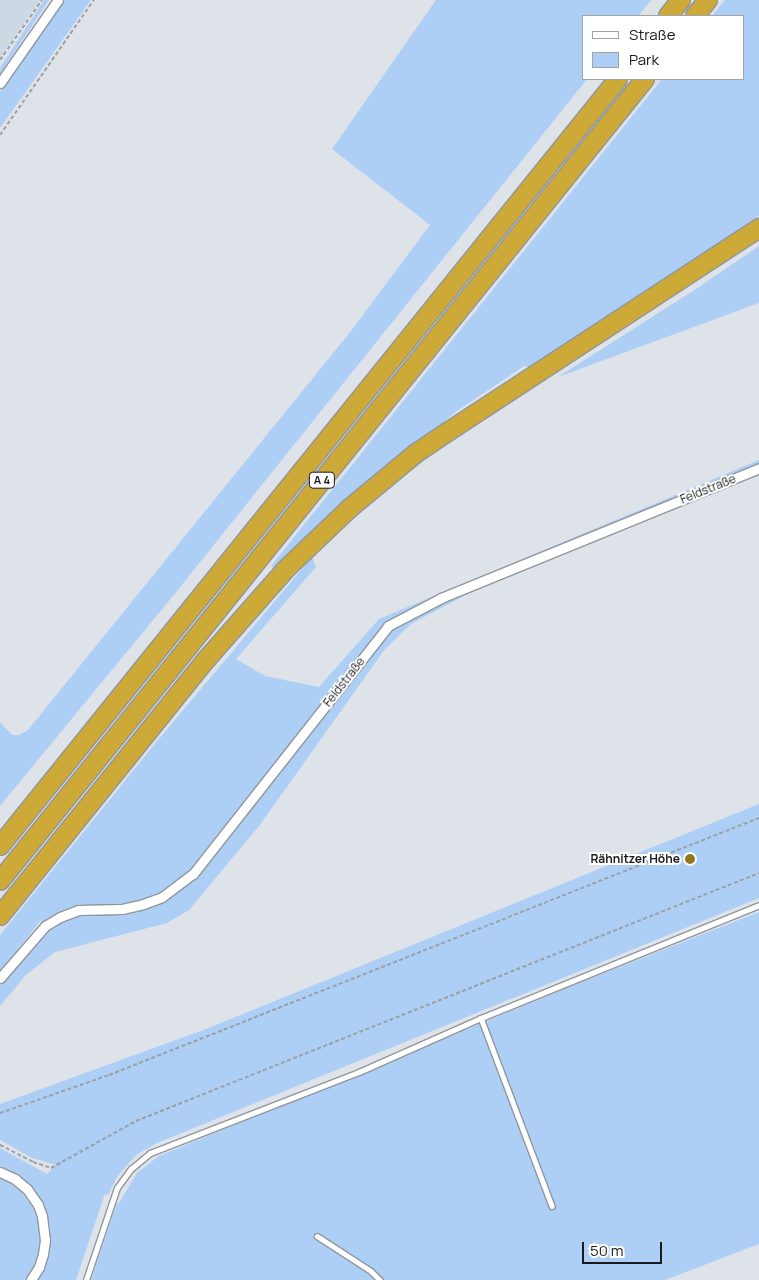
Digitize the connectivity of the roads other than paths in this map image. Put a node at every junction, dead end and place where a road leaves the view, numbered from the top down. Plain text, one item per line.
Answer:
1 (58, 0) edge
2 (681, 0) edge
3 (708, 0) edge
4 (669, 15) edge
5 (696, 15) edge
6 (617, 80) edge
7 (644, 80) edge
8 (0, 83) edge
9 (759, 228) edge
10 (759, 468) edge
11 (0, 846) edge
12 (0, 881) edge
13 (759, 905) edge
14 (0, 916) edge
15 (0, 978) edge
16 (482, 1018) junction
17 (0, 1172) edge
18 (552, 1206) dead end
19 (316, 1236) dead end
20 (31, 1280) edge
21 (86, 1280) edge
22 (380, 1280) edge

1 - 8 street
2 - 4 highway
3 - 5 highway
6 - 11 highway, A 4
7 - 12 highway, A 4
9 - 14 highway
10 - 15 street, Feldstraße
13 - 16 lane
16 - 18 lane
16 - 21 lane
17 - 20 street
19 - 22 lane

